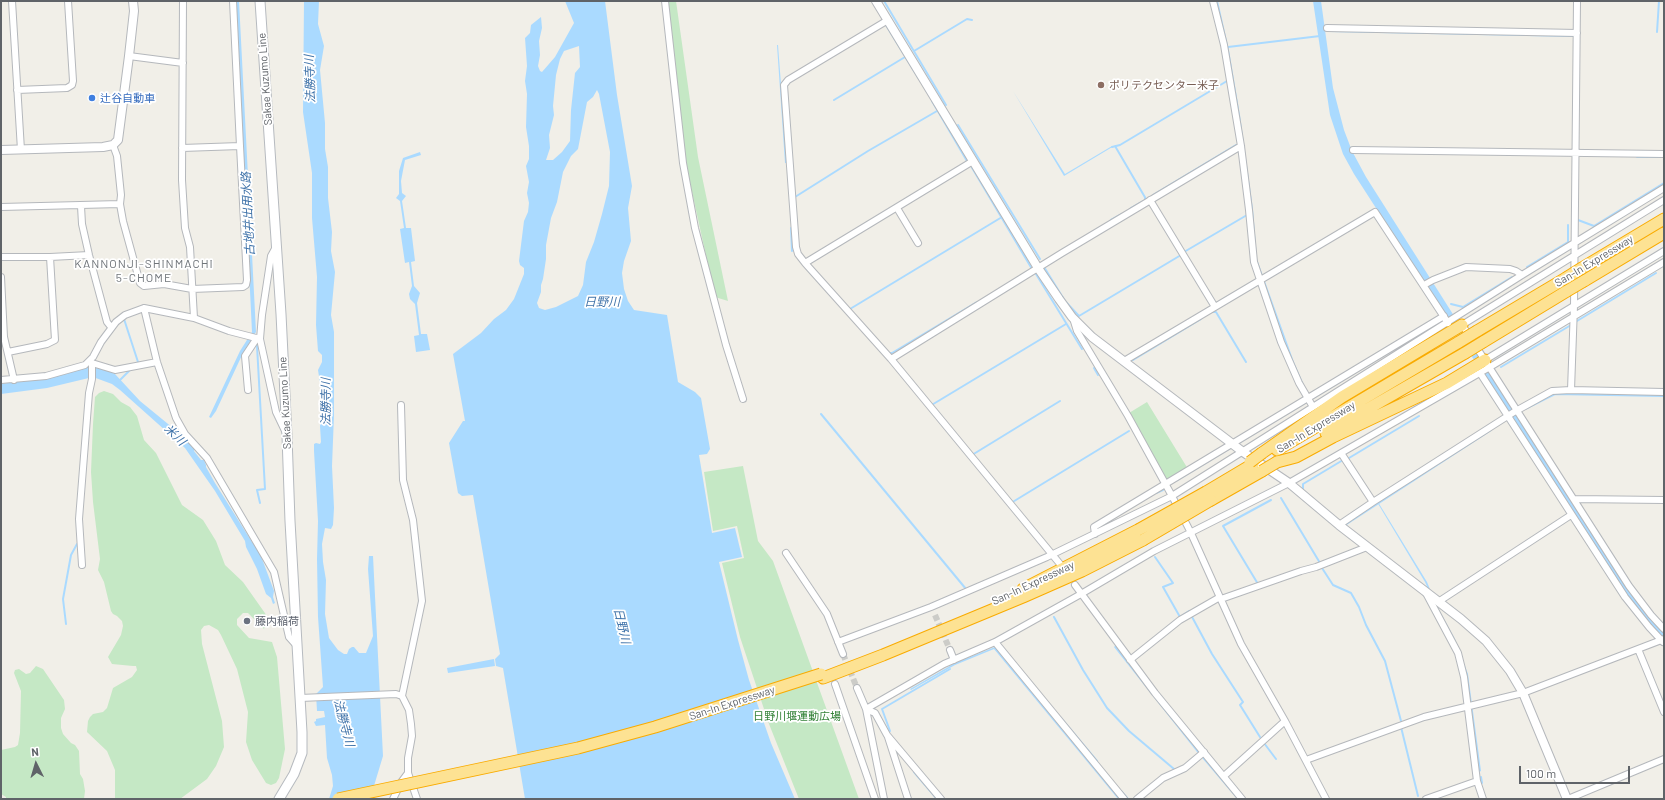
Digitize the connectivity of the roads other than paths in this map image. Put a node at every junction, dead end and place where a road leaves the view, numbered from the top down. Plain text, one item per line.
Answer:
1 (12, 1) edge
2 (68, 1) edge
3 (133, 1) edge
4 (183, 1) edge
5 (233, 1) edge
6 (260, 1) edge
7 (665, 1) edge
8 (876, 1) edge
9 (1214, 1) edge
10 (1577, 1) edge
11 (888, 20) junction
12 (1327, 28) dead end
13 (1577, 33) junction
14 (129, 56) junction
15 (183, 63) junction
16 (17, 90) junction
17 (112, 145) junction
18 (240, 146) junction
19 (1241, 146) junction
20 (182, 148) junction
21 (1, 150) edge
22 (21, 150) junction
23 (1353, 150) dead end
24 (1575, 152) junction
25 (1664, 154) edge
26 (973, 161) junction
27 (1664, 188) edge
28 (1150, 200) junction
29 (1664, 200) edge
30 (120, 204) junction
31 (81, 206) junction
32 (1, 207) edge
33 (897, 208) junction
34 (1662, 220) edge
35 (1664, 233) edge
36 (918, 242) dead end
37 (1574, 244) junction
38 (276, 245) junction
39 (1664, 251) edge
40 (89, 255) junction
41 (1574, 255) junction
42 (1, 257) edge
43 (50, 257) junction
44 (805, 263) junction
45 (1662, 265) edge
46 (1038, 268) junction
47 (1522, 276) junction
48 (1, 278) edge
49 (1261, 278) junction
50 (1424, 285) junction
51 (192, 289) junction
52 (1574, 306) junction
53 (1215, 307) junction
54 (144, 308) junction
55 (1444, 316) junction
56 (1574, 316) junction
57 (1072, 317) junction
58 (194, 318) junction
59 (1458, 320) junction
60 (1448, 322) junction
61 (111, 327) junction
62 (257, 338) junction
63 (8, 352) junction
64 (891, 359) junction
65 (1124, 361) junction
66 (157, 362) junction
67 (91, 364) junction
68 (1488, 364) junction
69 (1480, 375) junction
70 (1, 380) edge
71 (14, 380) junction
72 (248, 390) dead end
73 (1571, 390) junction
74 (1664, 392) edge
75 (743, 399) dead end
76 (1310, 402) junction
77 (401, 405) dead end
78 (1512, 414) junction
79 (287, 436) junction
80 (1237, 447) junction
81 (1341, 453) junction
82 (1264, 455) junction
83 (1277, 462) junction
84 (1255, 466) junction
85 (1166, 484) junction
86 (1289, 484) junction
87 (1172, 496) junction
88 (1209, 496) junction
89 (1574, 499) junction
90 (1664, 500) edge
91 (1373, 502) junction
92 (1572, 515) junction
93 (1339, 525) junction
94 (1190, 531) junction
95 (1095, 534) junction
96 (1367, 547) junction
97 (786, 553) dead end
98 (1050, 556) junction
99 (1060, 564) dead end
100 (82, 565) dead end
101 (1075, 585) dead end
102 (1081, 594) junction
103 (1220, 598) junction
104 (1433, 598) junction
105 (931, 607) junction
106 (935, 615) tunnel mouth
107 (1664, 629) edge
108 (1662, 640) edge
109 (838, 642) junction
110 (995, 642) junction
111 (296, 646) junction
112 (1638, 649) junction
113 (950, 650) tunnel mouth
114 (843, 654) tunnel mouth
115 (954, 660) junction
116 (1130, 660) junction
117 (822, 676) junction
118 (835, 684) dead end
119 (857, 688) tunnel mouth
120 (1523, 693) junction
121 (399, 695) junction
122 (304, 698) junction
123 (1468, 706) junction
124 (866, 709) junction
125 (1664, 712) edge
126 (1285, 721) junction
127 (887, 735) junction
128 (1202, 754) junction
129 (1664, 759) edge
130 (1306, 760) junction
131 (408, 773) junction
132 (1224, 776) junction
133 (1477, 781) junction
134 (279, 799) edge
135 (338, 799) edge
136 (361, 799) edge
137 (393, 799) edge
138 (417, 799) edge
139 (876, 799) edge
140 (884, 799) edge
141 (908, 799) edge
142 (941, 799) edge
143 (1124, 799) edge
144 (1137, 799) edge
145 (1242, 799) edge
146 (1326, 799) edge
147 (1426, 799) edge
148 (1484, 799) edge
149 (1567, 799) edge

1 - 16 street
2 - 16 street
3 - 14 street
4 - 15 street
5 - 18 street
6 - 38 main road, Sakae Kuzumo Line
7 - 75 street
8 - 11 street
9 - 19 street
10 - 13 street
11 - 26 street
11 - 44 street
12 - 13 street
13 - 24 street
14 - 15 street
14 - 17 street
15 - 20 street
16 - 22 street
17 - 22 street
17 - 30 street
18 - 20 street
18 - 51 street
19 - 28 street
19 - 49 street
20 - 51 street
21 - 22 street
23 - 24 street
24 - 25 street
24 - 37 street
26 - 33 street
26 - 46 street
27 - 37 street
28 - 46 street
28 - 53 street
29 - 41 street
30 - 31 street
30 - 51 street
31 - 32 street
31 - 40 street
33 - 36 street
33 - 44 street
34 - 82 highway, San-In Expressway, bridge
35 - 83 highway, San-In Expressway, bridge
37 - 41 street
37 - 47 street
38 - 62 street
38 - 79 main road, Sakae Kuzumo Line
39 - 52 street
40 - 43 street
40 - 61 street
41 - 52 street
41 - 59 street
42 - 43 street
43 - 63 street
44 - 64 street
45 - 56 street
46 - 57 street
46 - 64 street
47 - 50 street
47 - 59 street
48 - 63 street
49 - 50 street
49 - 53 street
49 - 76 street
50 - 55 street
51 - 58 street
52 - 56 street
52 - 68 street
53 - 65 street
54 - 58 street
54 - 61 street
54 - 66 street
55 - 60 street
55 - 76 street
56 - 68 street
56 - 73 street
57 - 65 street
57 - 85 street
58 - 62 street
59 - 60 street
59 - 68 street
59 - 82 highway
60 - 76 street
61 - 67 street
62 - 72 street
62 - 79 street
63 - 71 street
64 - 98 street
65 - 80 street
66 - 67 street
66 - 111 street
67 - 71 street
67 - 100 street
68 - 69 street
68 - 78 street
68 - 83 highway
69 - 78 street
69 - 81 street
70 - 71 street
73 - 74 street
73 - 78 street
76 - 80 street
76 - 80 street
77 - 121 street
78 - 89 street
78 - 91 street
78 - 92 street
79 - 111 main road, Sakae Kuzumo Line
80 - 85 street
80 - 86 street
80 - 87 street
81 - 86 street
81 - 91 street
82 - 84 highway, San-In Expressway
83 - 84 highway, San-In Expressway, bridge
84 - 88 highway, San-In Expressway
84 - 88 highway, San-In Expressway
85 - 87 street
85 - 95 street
86 - 93 street
86 - 94 street
87 - 94 street
87 - 95 street
88 - 117 highway, San-In Expressway, bridge
89 - 90 street
89 - 107 street
91 - 93 street
92 - 104 street
92 - 108 street
93 - 96 street
94 - 102 street
94 - 103 street
95 - 98 street
96 - 103 street
96 - 104 street
97 - 109 street
98 - 99 street
98 - 105 street
101 - 102 street
102 - 110 street
102 - 116 street
103 - 116 street
103 - 126 street
104 - 120 street
104 - 123 street
105 - 106 street
105 - 109 street
108 - 112 street
109 - 114 street
110 - 115 street
110 - 143 street
111 - 122 main road, Sakae Kuzumo Line
112 - 120 street
112 - 125 street
113 - 115 street
115 - 124 street
116 - 128 street
117 - 135 highway, San-In Expressway, bridge
117 - 136 highway, San-In Expressway
118 - 139 street
119 - 124 street
120 - 123 street
120 - 149 street
121 - 122 street
121 - 131 street
122 - 134 main road, Sakae Kuzumo Line
123 - 130 street
123 - 133 street
124 - 127 street
124 - 140 street
126 - 130 street
126 - 132 street
127 - 141 street
127 - 142 street
128 - 132 street
128 - 144 street
129 - 149 street
130 - 146 street
131 - 137 street
131 - 138 street
132 - 145 street
133 - 147 street
133 - 148 street

